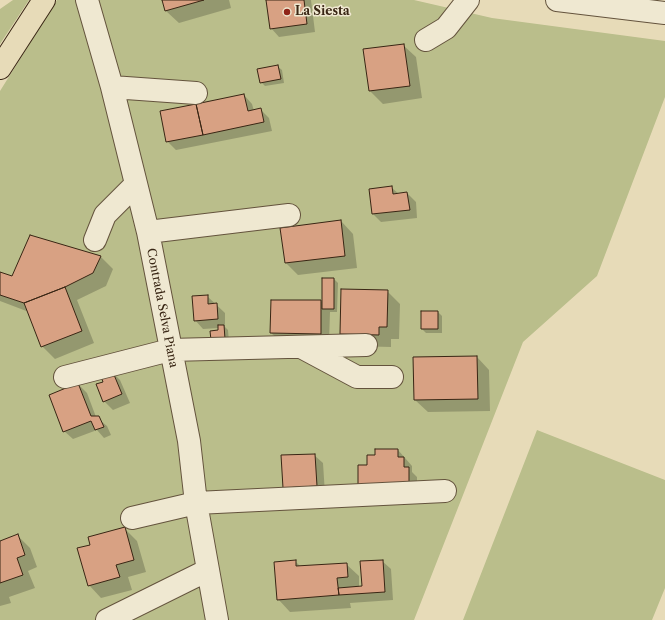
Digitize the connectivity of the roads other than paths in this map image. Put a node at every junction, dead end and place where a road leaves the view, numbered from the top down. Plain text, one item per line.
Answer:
1 (44, 0) edge
2 (87, 0) edge
3 (468, 0) edge
4 (557, 0) edge
5 (665, 13) edge
6 (426, 40) dead end
7 (0, 68) edge
8 (112, 87) junction
9 (196, 93) dead end
10 (136, 184) junction
11 (289, 215) dead end
12 (148, 232) junction
13 (95, 240) dead end
14 (366, 345) dead end
15 (299, 346) junction
16 (170, 350) junction
17 (65, 377) dead end
18 (392, 377) dead end
19 (445, 492) dead end
20 (196, 503) junction
21 (132, 518) dead end
22 (208, 570) junction
23 (107, 620) edge
24 (217, 620) edge

1 - 7 main road
2 - 8 street, Contrada Selva Piana
3 - 6 street
4 - 5 street
8 - 9 street
8 - 10 street, Contrada Selva Piana
10 - 12 street, Contrada Selva Piana
10 - 13 street
11 - 12 street
12 - 16 street, Contrada Selva Piana
14 - 15 street
15 - 16 street
15 - 18 street
16 - 17 street
16 - 20 street, Contrada Selva Piana
19 - 20 street
20 - 21 street
20 - 22 street, Contrada Selva Piana
22 - 23 street
22 - 24 street, Contrada Selva Piana

